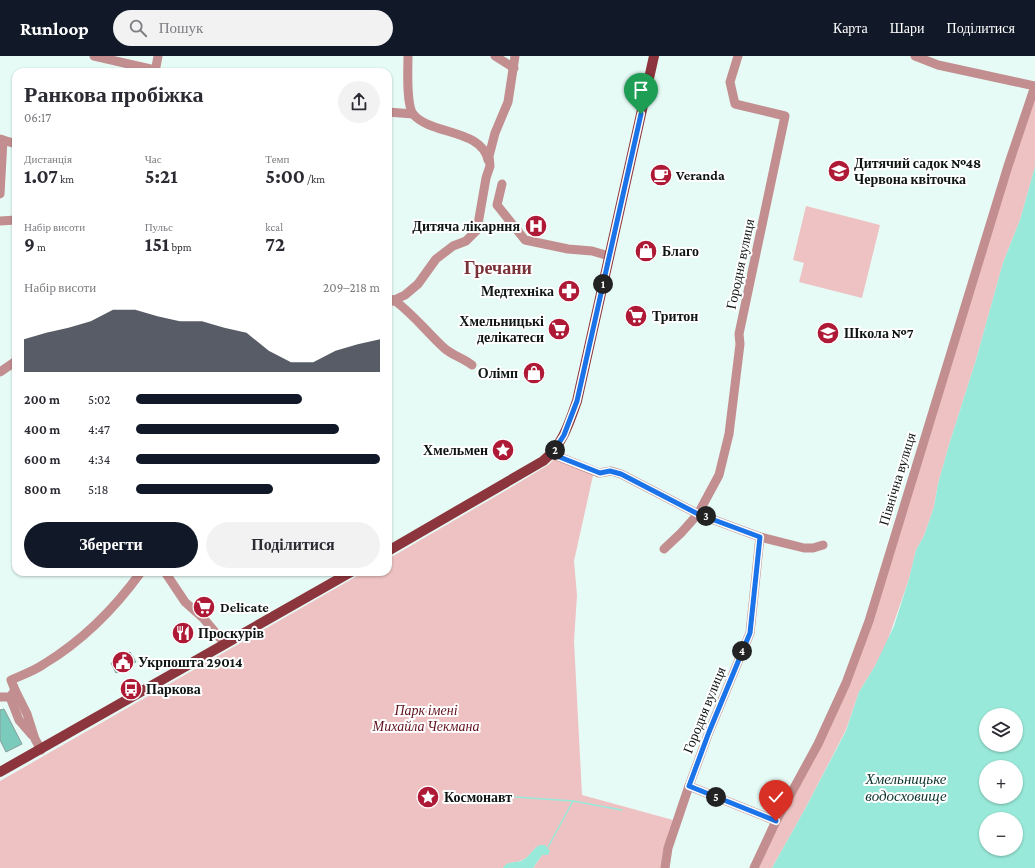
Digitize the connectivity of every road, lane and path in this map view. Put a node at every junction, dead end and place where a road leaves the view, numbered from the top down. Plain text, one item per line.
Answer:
1 (94, 56) edge
2 (158, 56) edge
3 (408, 56) edge
4 (495, 56) edge
5 (515, 56) edge
6 (654, 56) edge
7 (738, 56) edge
8 (915, 56) edge
9 (143, 68) edge
10 (156, 68) edge
11 (514, 68) junction
12 (1035, 86) edge
13 (392, 112) edge
14 (413, 114) junction
15 (2, 139) edge
16 (12, 143) edge
17 (490, 166) junction
18 (502, 184) dead end
19 (0, 194) edge
20 (12, 220) edge
21 (0, 221) edge
22 (609, 256) junction
23 (392, 299) edge
24 (392, 301) edge
25 (12, 364) edge
26 (472, 365) dead end
27 (0, 372) edge
28 (552, 454) junction
29 (698, 514) junction
30 (760, 537) junction
31 (823, 545) dead end
32 (392, 549) edge
33 (664, 549) dead end
34 (137, 576) edge
35 (168, 576) edge
36 (344, 576) edge
37 (225, 644) junction
38 (12, 694) junction
39 (0, 697) edge
40 (41, 750) junction
41 (0, 772) edge
42 (689, 786) junction
43 (776, 821) junction
44 (665, 868) edge
45 (754, 868) edge

1 - 9 street
2 - 10 street
3 - 14 street
4 - 11 street
5 - 11 street
6 - 22 main road
7 - 29 street, Городня вулиця
8 - 12 street
11 - 17 street
12 - 43 street, Північна вулиця
13 - 14 street
14 - 17 street
15 - 16 street
15 - 19 street
17 - 23 street
18 - 22 street
20 - 21 street
22 - 28 main road
24 - 26 street
25 - 27 street
28 - 29 street
28 - 32 main road
29 - 30 street
29 - 33 street
30 - 31 street
30 - 42 street, Городня вулиця
34 - 38 street
35 - 37 street
36 - 37 main road
37 - 40 main road
38 - 39 street
38 - 40 street
40 - 41 main road
42 - 43 street
42 - 44 street, Городня вулиця
43 - 45 street, Північна вулиця

